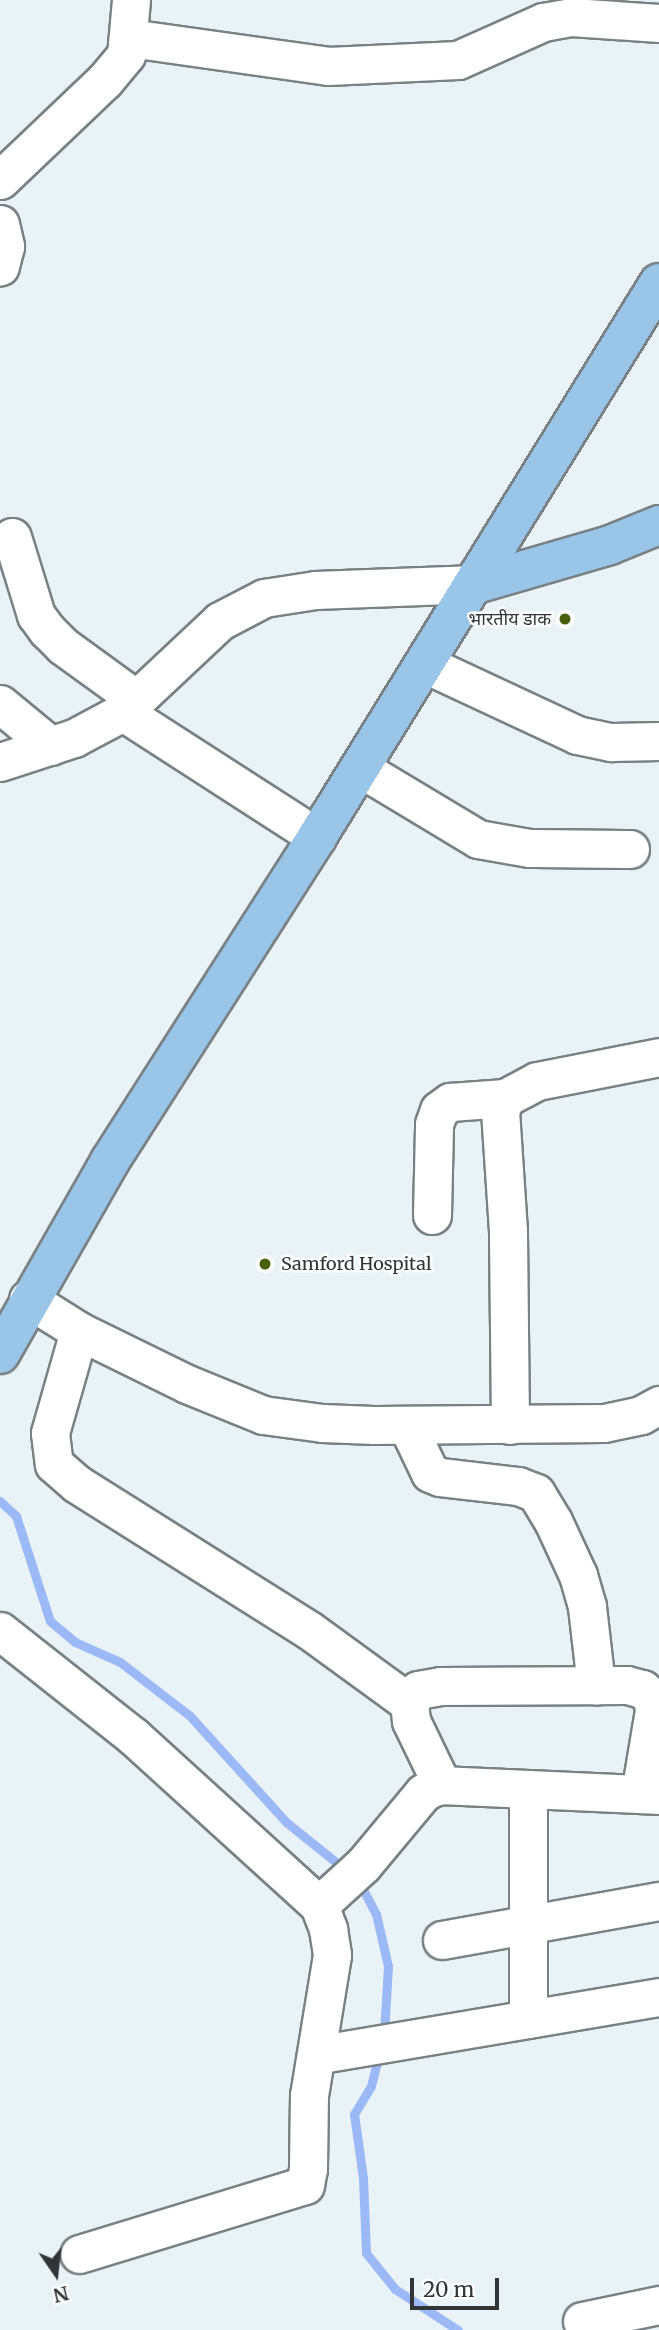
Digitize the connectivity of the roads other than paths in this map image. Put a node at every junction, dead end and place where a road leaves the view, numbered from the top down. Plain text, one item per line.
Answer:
1 (131, 0) edge
2 (602, 9) edge
3 (659, 23) edge
4 (130, 38) junction
5 (0, 180) edge
6 (0, 224) edge
7 (0, 267) edge
8 (659, 283) edge
9 (659, 525) edge
10 (12, 537) dead end
11 (476, 584) junction
12 (425, 664) junction
13 (0, 704) edge
14 (129, 705) junction
15 (659, 741) edge
16 (51, 746) junction
17 (0, 762) edge
18 (360, 768) junction
19 (317, 837) junction
20 (630, 849) dead end
21 (659, 1057) edge
22 (505, 1098) junction
23 (432, 1214) dead end
24 (28, 1299) junction
25 (79, 1331) junction
26 (0, 1354) edge
27 (659, 1405) edge
28 (407, 1425) junction
29 (510, 1425) junction
30 (0, 1631) edge
31 (596, 1685) junction
32 (409, 1703) junction
33 (442, 1785) junction
34 (528, 1789) junction
35 (650, 1794) edge
36 (327, 1899) junction
37 (659, 1901) edge
38 (527, 1925) junction
39 (442, 1940) dead end
40 (659, 1997) edge
41 (528, 2020) junction
42 (316, 2054) junction
43 (79, 2254) dead end
44 (659, 2305) edge
45 (582, 2322) dead end

1 - 4 street
2 - 3 street
2 - 4 street
4 - 5 street
6 - 7 street
8 - 11 main road
9 - 11 main road
10 - 14 street
11 - 12 main road
11 - 14 street
12 - 15 street
12 - 18 main road
13 - 16 street
14 - 16 street
14 - 19 street
16 - 17 street
18 - 19 main road
18 - 20 street
19 - 24 main road
21 - 22 street
22 - 23 street
22 - 29 street
24 - 25 street
24 - 26 main road
25 - 28 street
25 - 32 street
27 - 29 street
28 - 29 street
28 - 31 street
30 - 36 street
31 - 32 street
31 - 35 street
32 - 33 street
33 - 34 street
33 - 36 street
34 - 35 street
34 - 38 street
36 - 42 street
37 - 38 street
38 - 39 street
38 - 41 street
40 - 41 street
41 - 42 street
42 - 43 street
44 - 45 street

